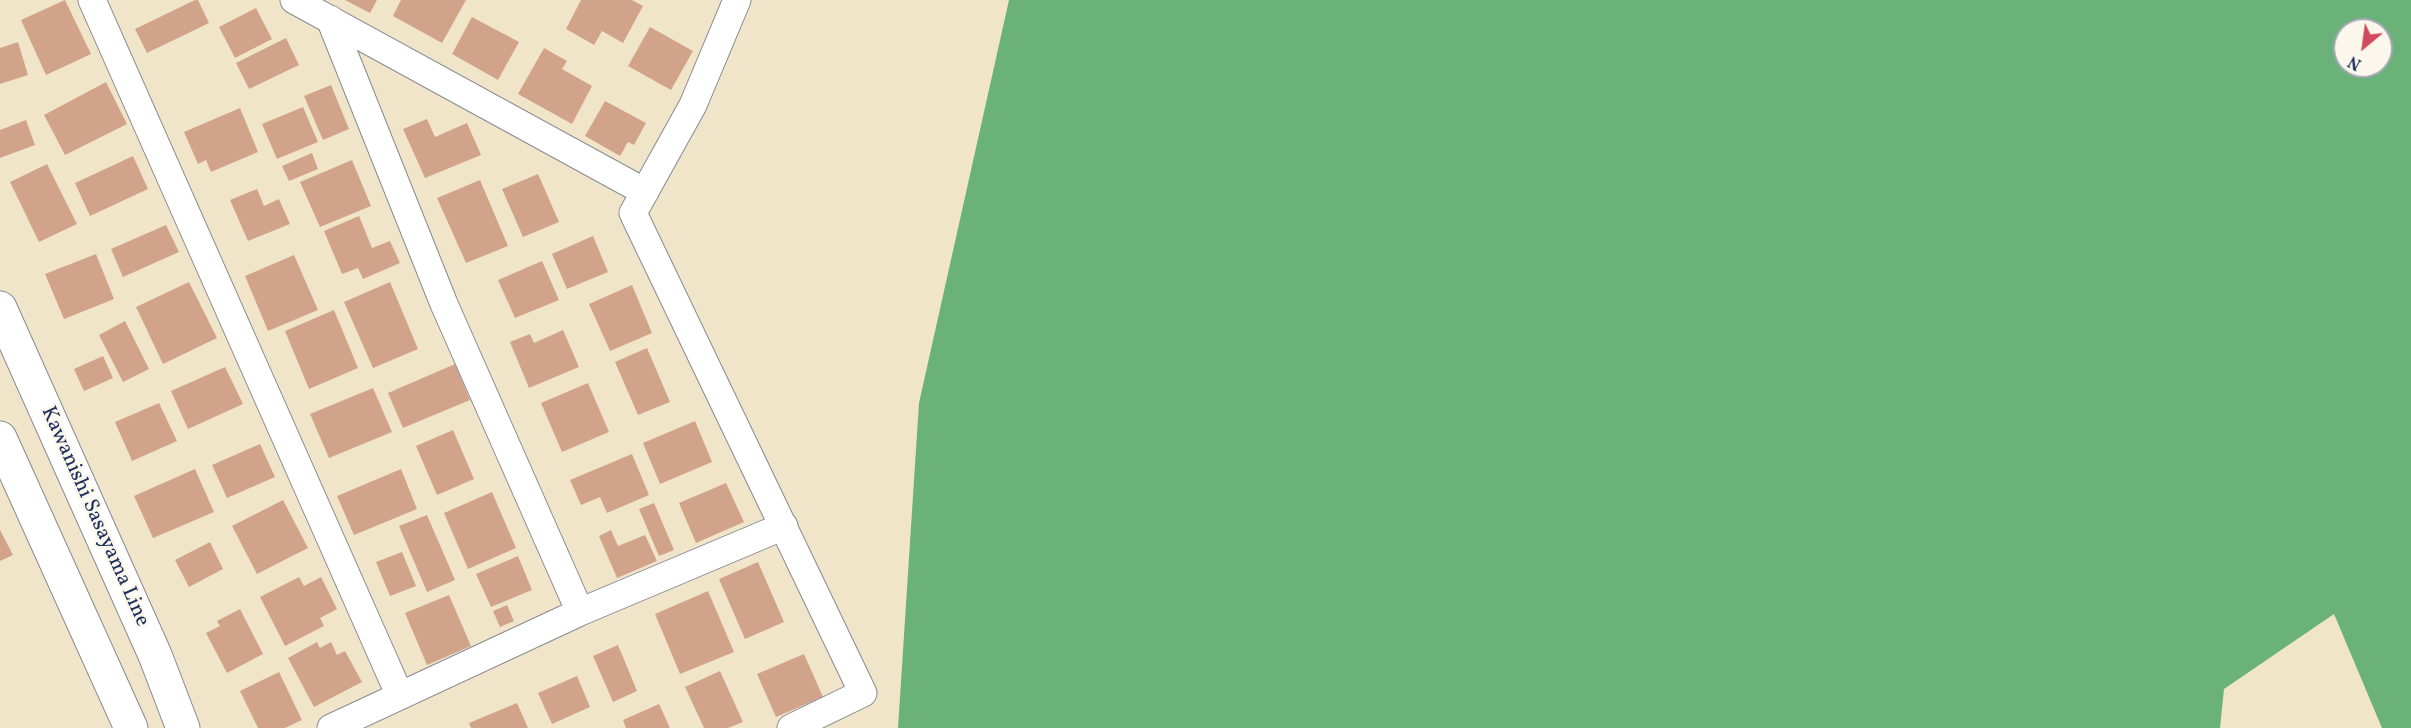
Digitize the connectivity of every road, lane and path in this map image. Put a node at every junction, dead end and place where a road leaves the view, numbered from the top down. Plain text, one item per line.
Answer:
1 (92, 0) edge
2 (294, 0) edge
3 (734, 2) edge
4 (330, 19) junction
5 (645, 192) junction
6 (0, 308) edge
7 (0, 438) edge
8 (784, 526) junction
9 (580, 612) junction
10 (400, 696) junction
11 (131, 728) edge
12 (183, 728) edge
13 (331, 728) edge
14 (791, 728) edge

1 - 10 street
2 - 4 street
3 - 5 street
4 - 5 street
4 - 9 street
5 - 8 street
6 - 12 main road, Kawanishi Sasayama Line
7 - 11 main road
8 - 9 street
8 - 14 street
9 - 10 street
10 - 13 street

